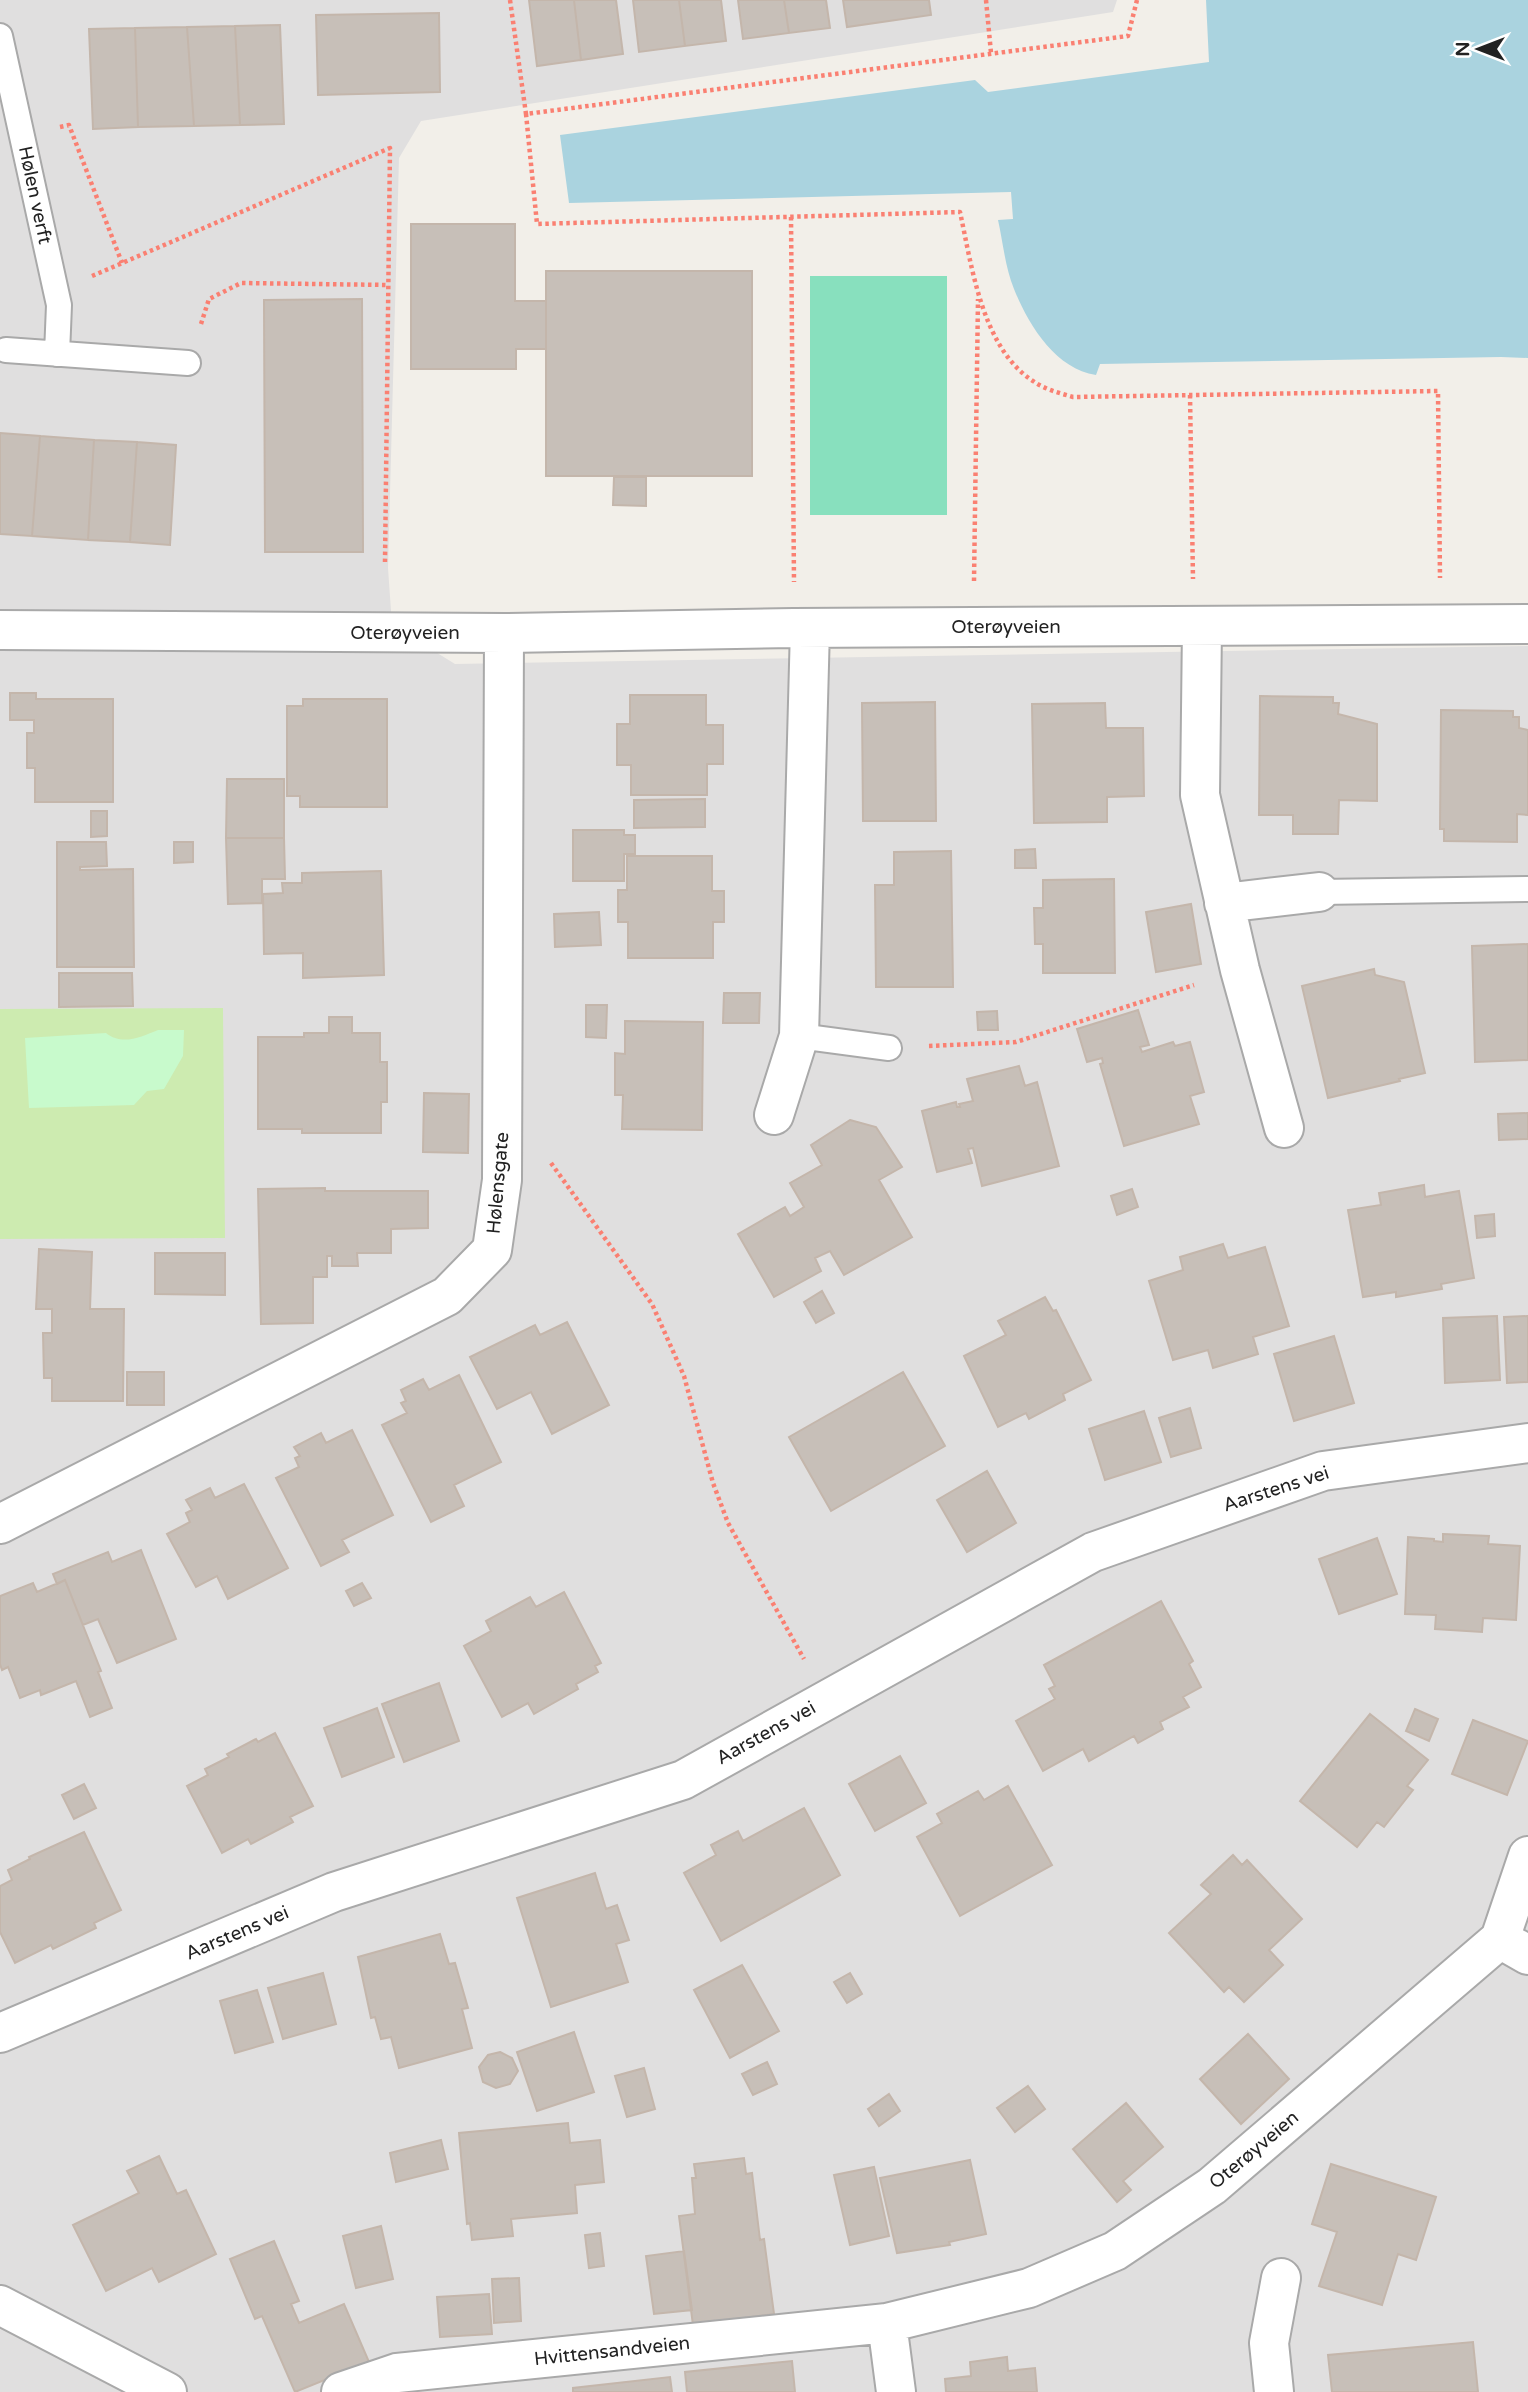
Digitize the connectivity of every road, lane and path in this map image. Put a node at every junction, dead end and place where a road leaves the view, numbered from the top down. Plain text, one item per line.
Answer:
1 (510, 0) edge
2 (986, 0) edge
3 (1138, 0) edge
4 (0, 36) edge
5 (991, 53) junction
6 (526, 114) junction
7 (22, 137) junction
8 (792, 217) junction
9 (122, 263) junction
10 (389, 285) junction
11 (56, 291) junction
12 (978, 295) junction
13 (6, 350) dead end
14 (57, 354) junction
15 (188, 363) joint
16 (1190, 395) junction
17 (385, 562) dead end
18 (1528, 624) edge
19 (1441, 625) junction
20 (1198, 626) junction
21 (974, 627) junction
22 (802, 628) junction
23 (0, 630) edge
24 (504, 633) junction
25 (1528, 890) edge
26 (1319, 892) joint
27 (1224, 903) junction
28 (1240, 970) junction
29 (799, 1036) junction
30 (889, 1048) joint
31 (774, 1115) dead end
32 (503, 1127) junction
33 (1284, 1128) dead end
34 (1528, 1443) edge
35 (0, 1524) edge
36 (827, 1700) junction
37 (1528, 1856) edge
38 (1514, 1947) edge
39 (0, 2033) edge
40 (1281, 2278) dead end
41 (0, 2305) edge
42 (887, 2323) junction
43 (167, 2392) edge
44 (341, 2392) edge
45 (896, 2392) edge
46 (1274, 2392) edge

1 - 6 path
2 - 5 path
3 - 5 path
4 - 7 lane, Hølen verft
5 - 6 path
6 - 8 path
7 - 9 path
7 - 11 lane, Hølen verft
8 - 12 path
8 - 22 path
9 - 10 path
9 - 11 path
10 - 15 path
10 - 17 path
11 - 14 lane, Hølen verft
12 - 16 path
12 - 21 path
13 - 14 lane
14 - 15 lane
16 - 19 path
16 - 20 path
18 - 19 street, Oterøyveien
19 - 20 street, Oterøyveien
20 - 21 street, Oterøyveien
20 - 27 street
21 - 22 street, Oterøyveien
22 - 24 street, Oterøyveien
22 - 29 street
23 - 24 street, Oterøyveien
24 - 32 street, Hølensgate
25 - 26 lane
26 - 27 street
27 - 28 street
28 - 30 path
28 - 33 street
29 - 30 lane
29 - 31 street
32 - 35 street, Hølensgate
32 - 36 path
34 - 36 street, Aarstens vei
36 - 39 street, Aarstens vei
37 - 38 street, Oterøyveien
38 - 42 street, Oterøyveien
40 - 46 street
41 - 43 street
42 - 44 street, Hvittensandveien
42 - 45 street

